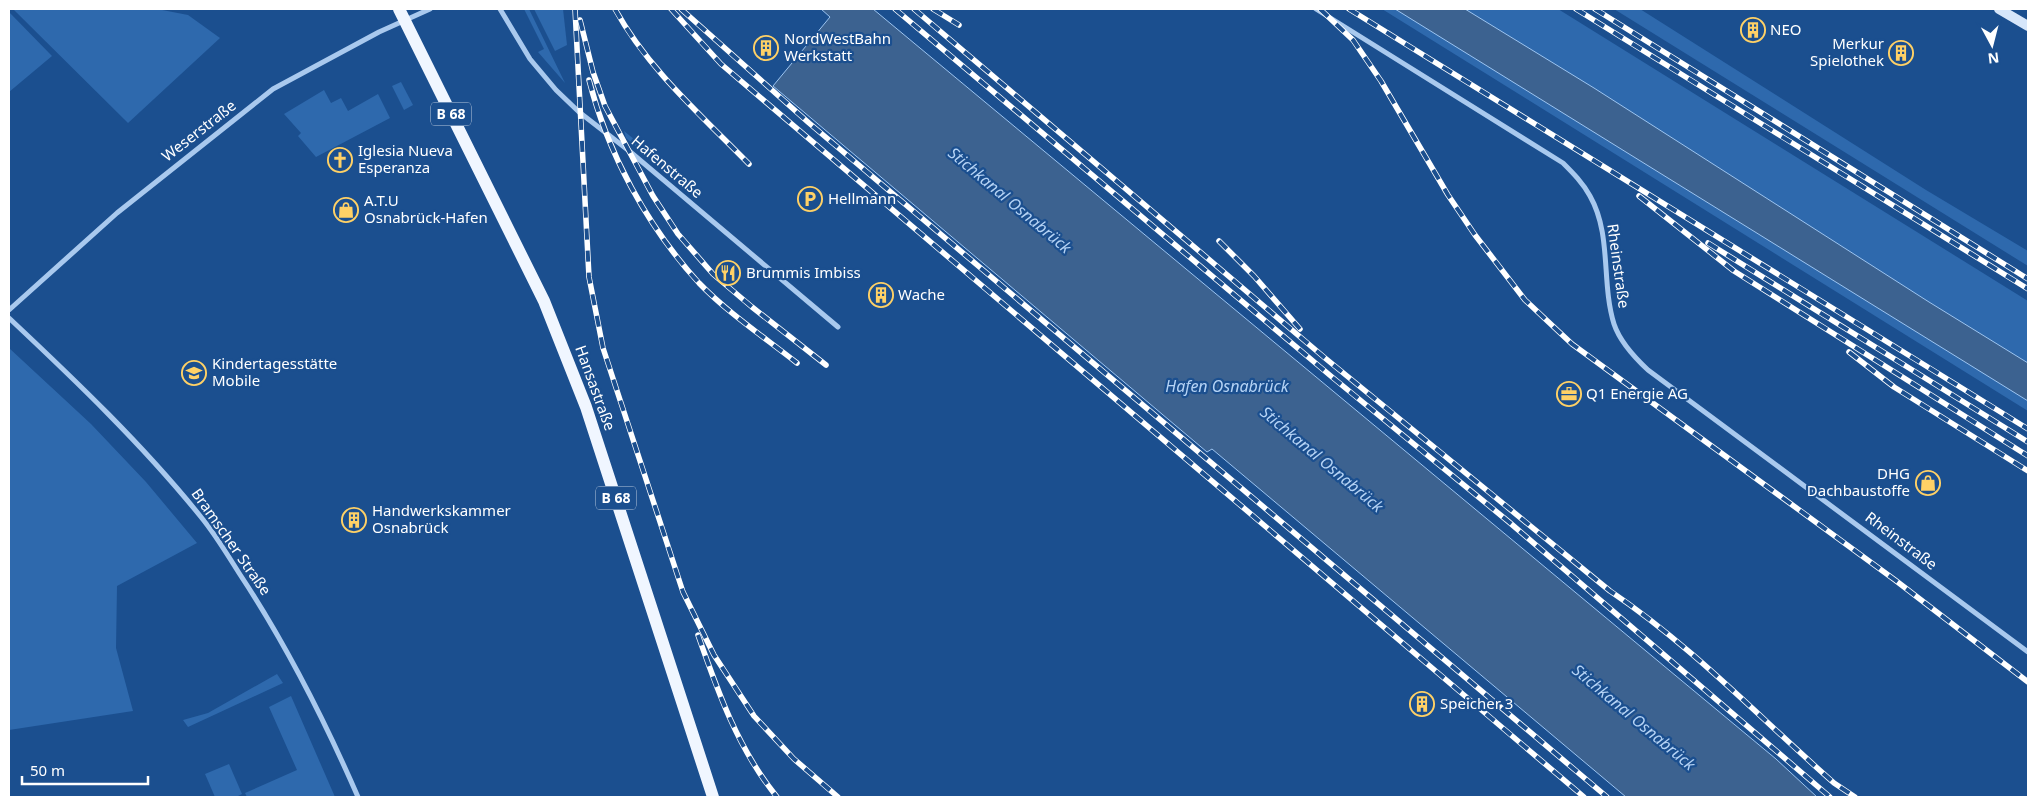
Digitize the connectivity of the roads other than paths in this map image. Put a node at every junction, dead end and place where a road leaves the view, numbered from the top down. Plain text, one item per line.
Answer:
1 (430, 9) edge
2 (500, 9) edge
3 (1316, 9) edge
4 (1999, 9) edge
5 (402, 14) edge
6 (2028, 26) edge
7 (9, 310) edge
8 (9, 318) edge
9 (838, 327) dead end
10 (2028, 652) edge
11 (358, 797) edge
12 (713, 797) edge

1 - 5 street, Weserstraße
2 - 9 street, Hafenstraße
3 - 10 street, Rheinstraße
4 - 6 main road
5 - 7 street, Weserstraße
5 - 12 main road, Hansastraße / B 68
8 - 11 street, Bramscher Straße

